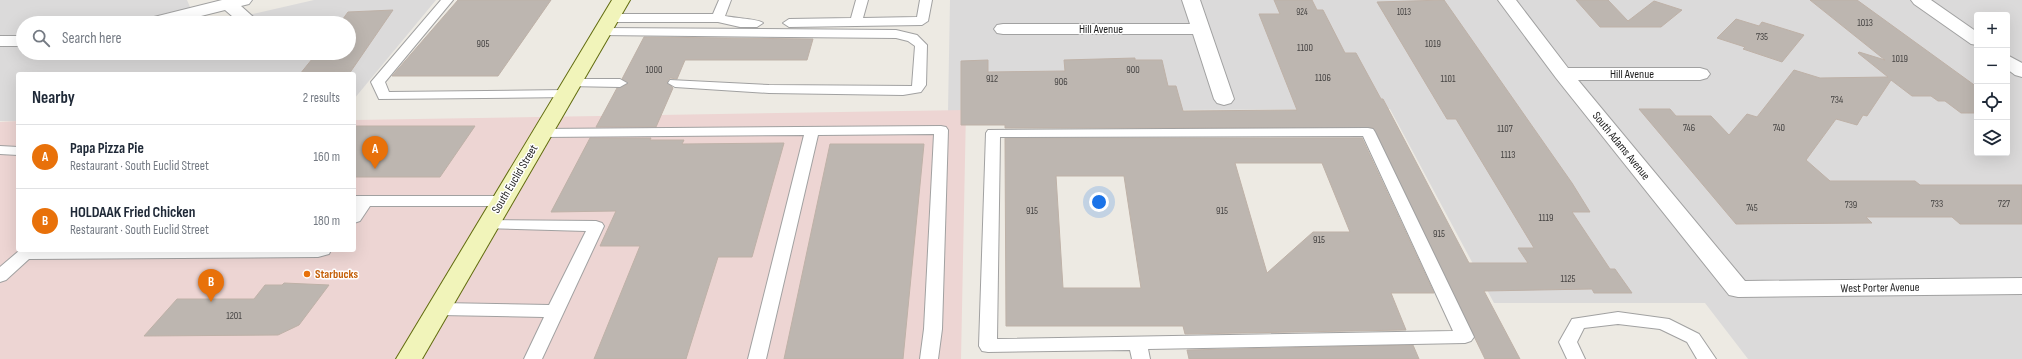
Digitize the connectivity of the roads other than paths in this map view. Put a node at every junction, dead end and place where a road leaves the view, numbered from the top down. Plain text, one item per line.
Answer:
1 (447, 0) edge
2 (621, 0) edge
3 (725, 0) edge
4 (862, 0) edge
5 (926, 0) edge
6 (1191, 0) edge
7 (1507, 0) edge
8 (1920, 0) edge
9 (233, 1) edge
10 (178, 16) edge
11 (245, 16) edge
12 (718, 18) junction
13 (856, 22) junction
14 (607, 25) junction
15 (1003, 29) dead end
16 (1200, 29) junction
17 (1974, 38) edge
18 (0, 41) edge
19 (16, 41) edge
20 (2010, 63) edge
21 (2022, 71) edge
22 (1563, 74) junction
23 (1700, 74) dead end
24 (620, 83) dead end
25 (675, 83) dead end
26 (569, 88) junction
27 (1224, 99) dead end
28 (812, 131) junction
29 (542, 133) junction
30 (0, 150) edge
31 (16, 150) edge
32 (360, 200) edge
33 (503, 200) junction
34 (356, 212) edge
35 (488, 225) junction
36 (28, 252) edge
37 (310, 252) edge
38 (0, 276) edge
39 (2022, 286) edge
40 (1738, 290) joint
41 (440, 309) junction
42 (555, 311) junction
43 (1140, 351) edge
44 (410, 359) edge
45 (533, 359) edge
46 (757, 359) edge
47 (929, 359) edge
48 (1576, 359) edge
49 (1708, 359) edge

1 - 26 lane
2 - 14 main road, South Euclid Street
3 - 12 lane
4 - 13 lane
5 - 13 lane
6 - 16 street
7 - 22 street, South Adams Avenue
8 - 17 street
9 - 10 street
9 - 11 street
12 - 13 lane
12 - 14 lane
14 - 25 lane
14 - 26 main road, South Euclid Street
15 - 16 street, Hill Avenue
16 - 27 street
18 - 19 street
20 - 21 street
22 - 23 street, Hill Avenue
22 - 40 street, South Adams Avenue
24 - 26 lane
26 - 29 main road, South Euclid Street
28 - 29 lane
28 - 46 lane
28 - 47 lane
29 - 33 main road, South Euclid Street
30 - 31 lane
32 - 33 lane
32 - 34 lane
33 - 35 main road, South Euclid Street
35 - 41 main road, South Euclid Street
35 - 42 lane
36 - 37 lane
36 - 38 lane
39 - 40 street, West Porter Avenue
41 - 42 lane
41 - 44 main road, South Euclid Street
42 - 45 lane
43 - 43 lane
48 - 49 lane

